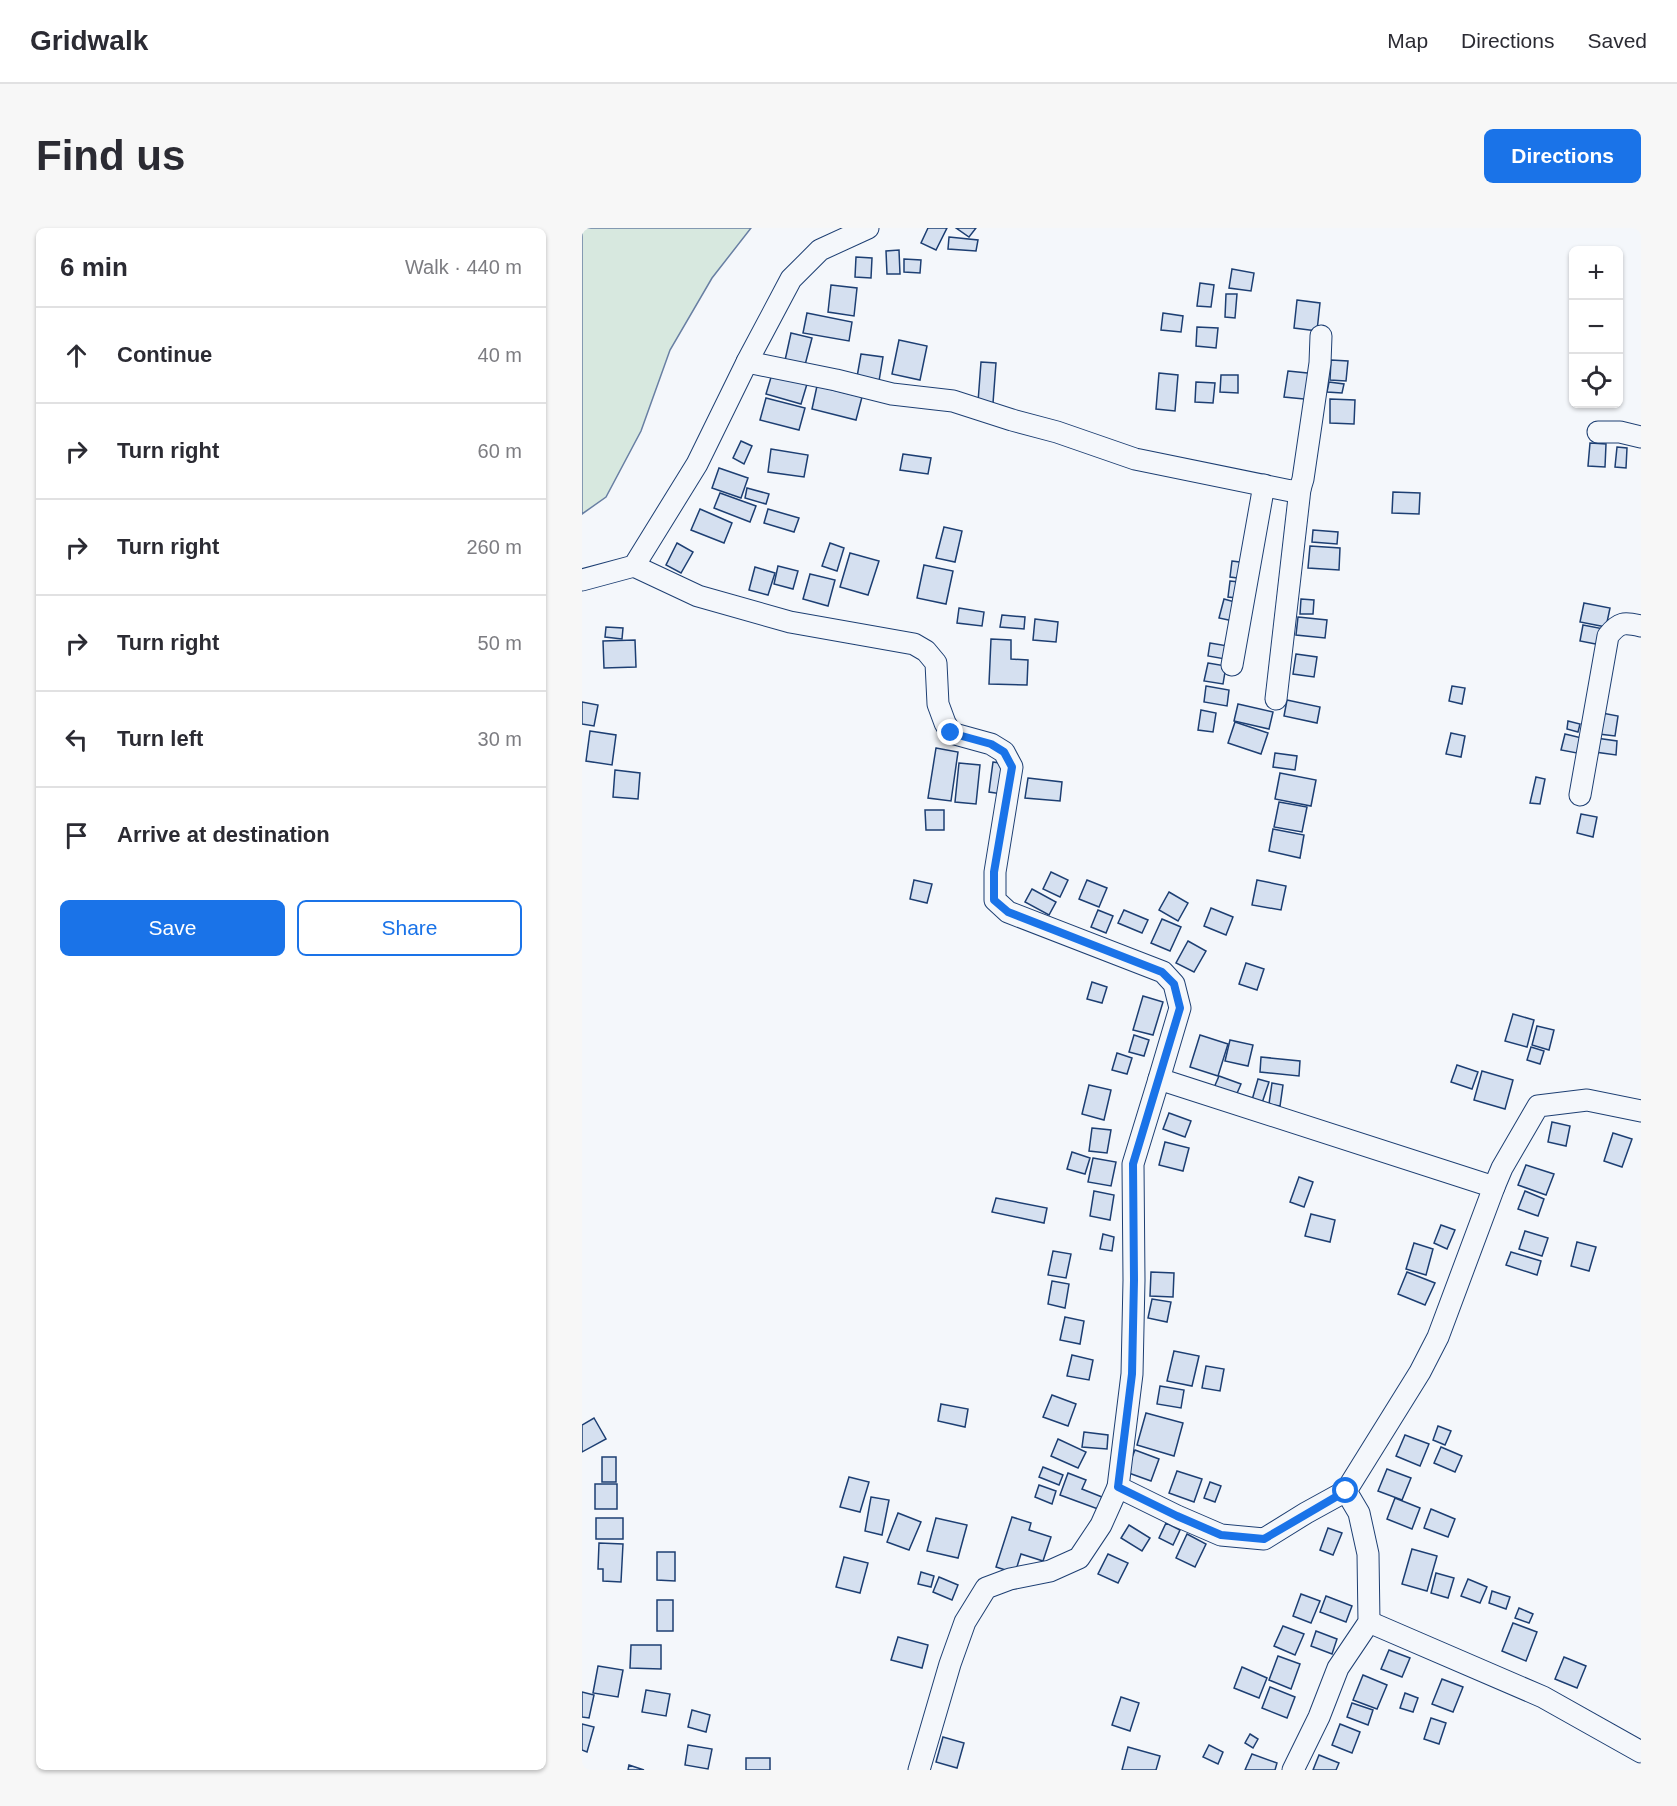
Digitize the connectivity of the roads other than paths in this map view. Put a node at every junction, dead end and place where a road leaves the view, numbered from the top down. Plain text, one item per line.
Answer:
1 (868, 228) edge
2 (1321, 336) dead end
3 (747, 362) junction
4 (1598, 432) dead end
5 (1641, 436) edge
6 (1264, 485) junction
7 (1300, 489) junction
8 (634, 566) junction
9 (582, 580) edge
10 (1641, 626) edge
11 (1232, 665) dead end
12 (1276, 699) dead end
13 (1580, 795) dead end
14 (1159, 1079) junction
15 (1641, 1111) edge
16 (1494, 1187) junction
17 (1118, 1487) junction
18 (1346, 1491) junction
19 (1369, 1622) junction
20 (1641, 1752) edge
21 (919, 1770) edge
22 (1293, 1770) edge

1 - 3 street
2 - 7 street
3 - 6 street
3 - 8 street
4 - 5 street
6 - 7 street
6 - 11 street
7 - 12 street
8 - 9 street
8 - 14 street
10 - 13 street
14 - 16 street
14 - 17 street
15 - 16 street
16 - 18 street
17 - 18 street
17 - 21 street
18 - 19 street
19 - 20 street
19 - 22 street

